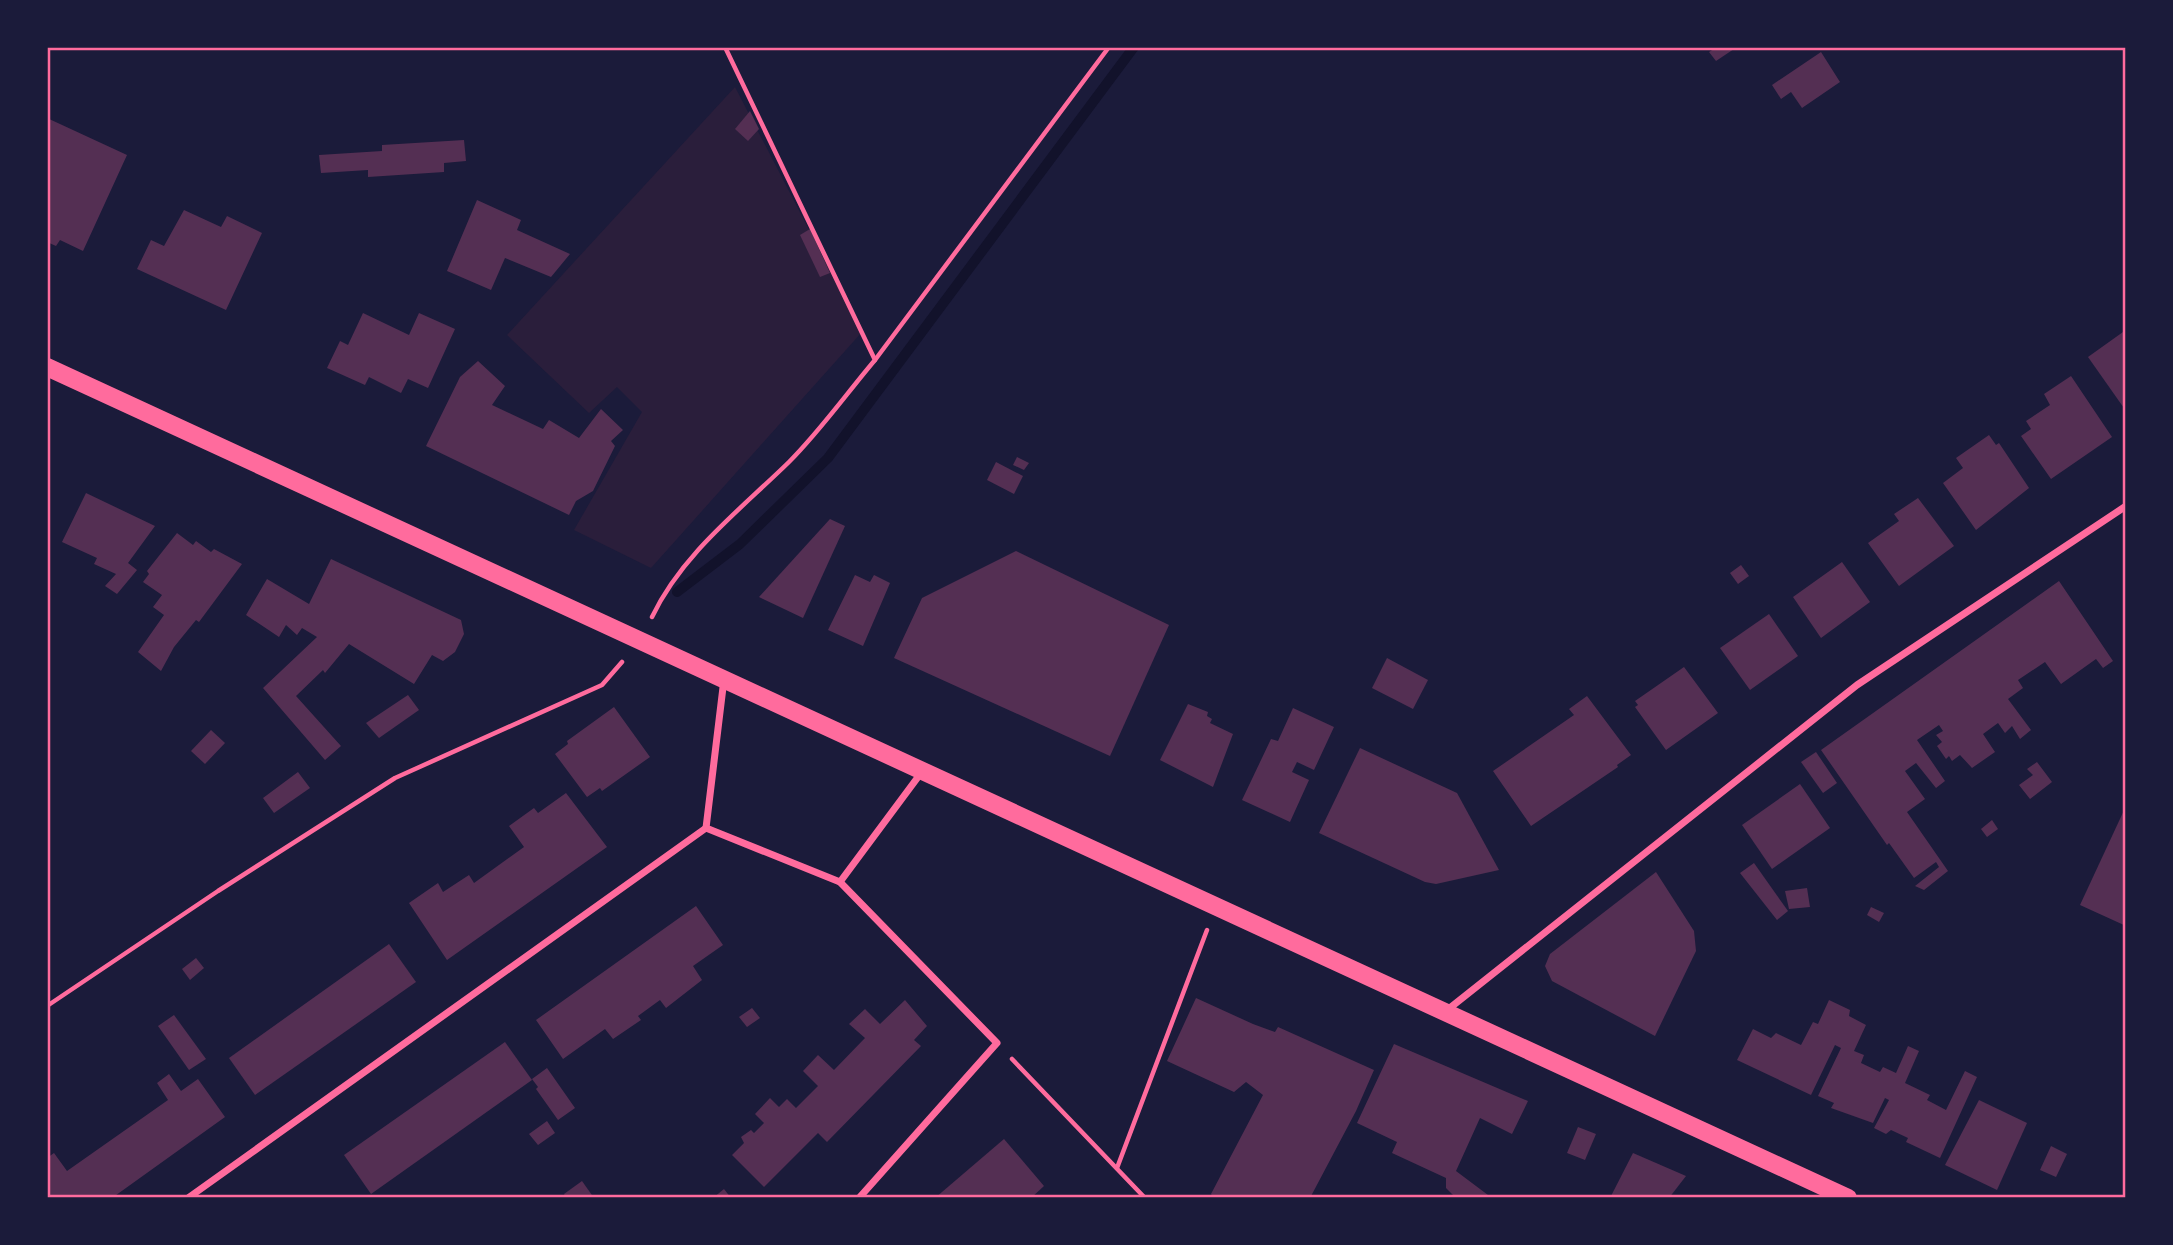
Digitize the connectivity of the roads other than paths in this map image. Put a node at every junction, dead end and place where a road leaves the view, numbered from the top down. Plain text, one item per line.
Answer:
1 (47, 367) edge
2 (2126, 506) edge
3 (724, 678) junction
4 (923, 770) junction
5 (706, 828) junction
6 (840, 882) junction
7 (1446, 1012) junction
8 (188, 1198) edge
9 (859, 1198) edge
10 (1848, 1198) edge

1 - 3 main road
2 - 7 street
3 - 4 main road
3 - 5 street
4 - 6 street
4 - 7 main road
5 - 6 street
5 - 8 street
6 - 9 street
7 - 10 main road

